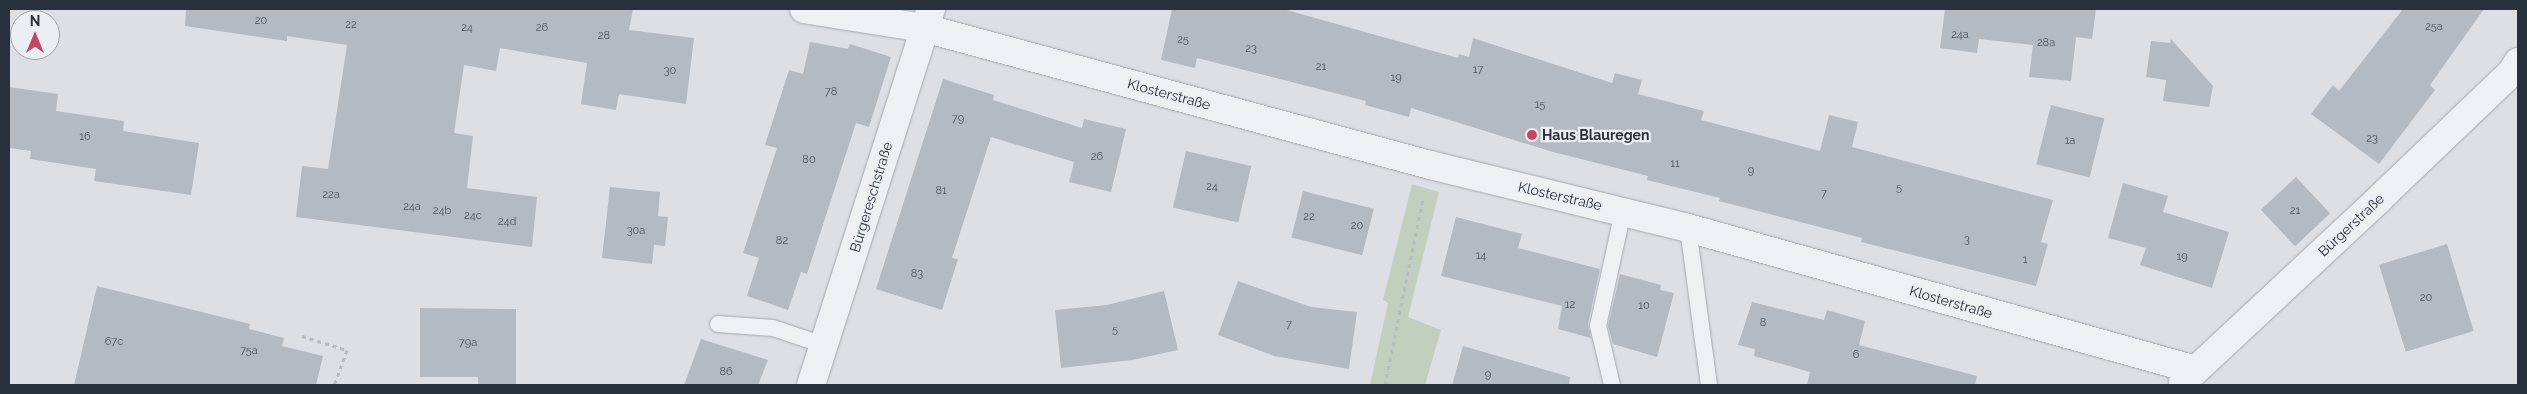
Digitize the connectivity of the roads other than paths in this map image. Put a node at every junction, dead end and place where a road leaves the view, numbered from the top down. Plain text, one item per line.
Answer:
1 (804, 9) edge
2 (927, 18) edge
3 (2518, 62) edge
4 (1623, 211) junction
5 (1688, 228) junction
6 (718, 324) dead end
7 (824, 344) junction
8 (2188, 378) edge
9 (811, 385) edge
10 (1612, 385) edge
11 (1709, 385) edge

1 - 2 street, Klosterstraße
2 - 4 street, Klosterstraße
2 - 7 street, Bürgereschstraße
3 - 8 street, Bürgerstraße
4 - 5 street, Klosterstraße
4 - 10 lane
5 - 8 street, Klosterstraße
5 - 11 lane
6 - 7 lane
7 - 9 street, Bürgereschstraße

